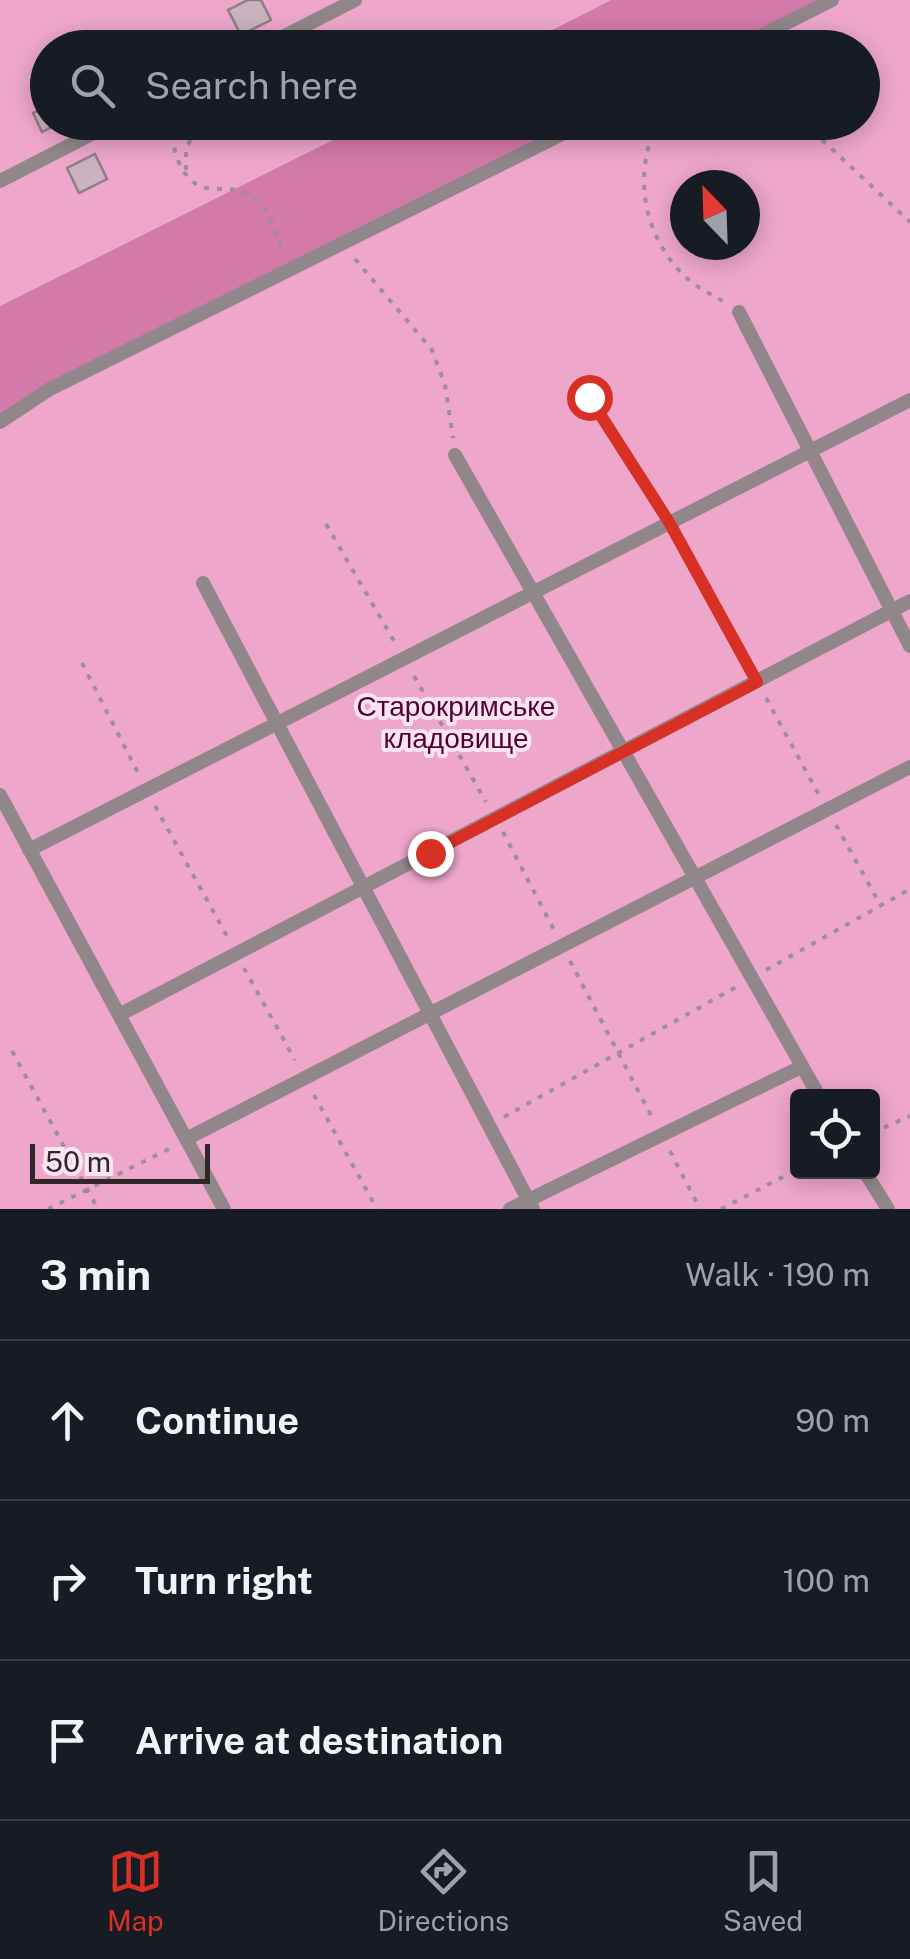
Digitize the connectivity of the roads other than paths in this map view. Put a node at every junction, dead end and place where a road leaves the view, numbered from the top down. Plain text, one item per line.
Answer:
1 (355, 0) edge
2 (832, 0) edge
3 (296, 30) edge
4 (773, 30) edge
5 (80, 140) edge
6 (550, 140) edge
7 (0, 181) edge
8 (739, 312) road end
9 (910, 400) edge
10 (0, 422) edge
11 (810, 449) junction
12 (456, 455) road end
13 (202, 583) dead end
14 (533, 592) junction
15 (910, 602) edge
16 (892, 611) junction
17 (910, 646) edge
18 (276, 723) junction
19 (623, 752) junction
20 (910, 767) edge
21 (0, 795) edge
22 (29, 850) junction
23 (694, 878) junction
24 (364, 888) junction
25 (430, 1014) junction
26 (119, 1016) junction
27 (801, 1066) junction
28 (816, 1089) edge
29 (186, 1140) junction
30 (869, 1179) edge
31 (531, 1205) edge
32 (224, 1209) edge
33 (510, 1209) edge
34 (888, 1209) edge

1 - 3 lane
2 - 4 lane
5 - 7 lane
6 - 10 lane
8 - 11 lane
9 - 11 lane
11 - 14 lane
11 - 16 lane
12 - 14 lane
13 - 18 lane
14 - 18 lane
14 - 19 lane
15 - 16 lane
16 - 17 lane
16 - 19 lane
18 - 22 lane
18 - 24 lane
19 - 23 lane
19 - 24 lane
20 - 23 lane
21 - 22 lane
22 - 26 lane
23 - 25 lane
23 - 27 lane
24 - 25 lane
24 - 26 lane
25 - 29 lane
25 - 31 lane
26 - 29 lane
27 - 28 lane
27 - 31 lane
29 - 32 lane
30 - 34 lane
31 - 33 lane

